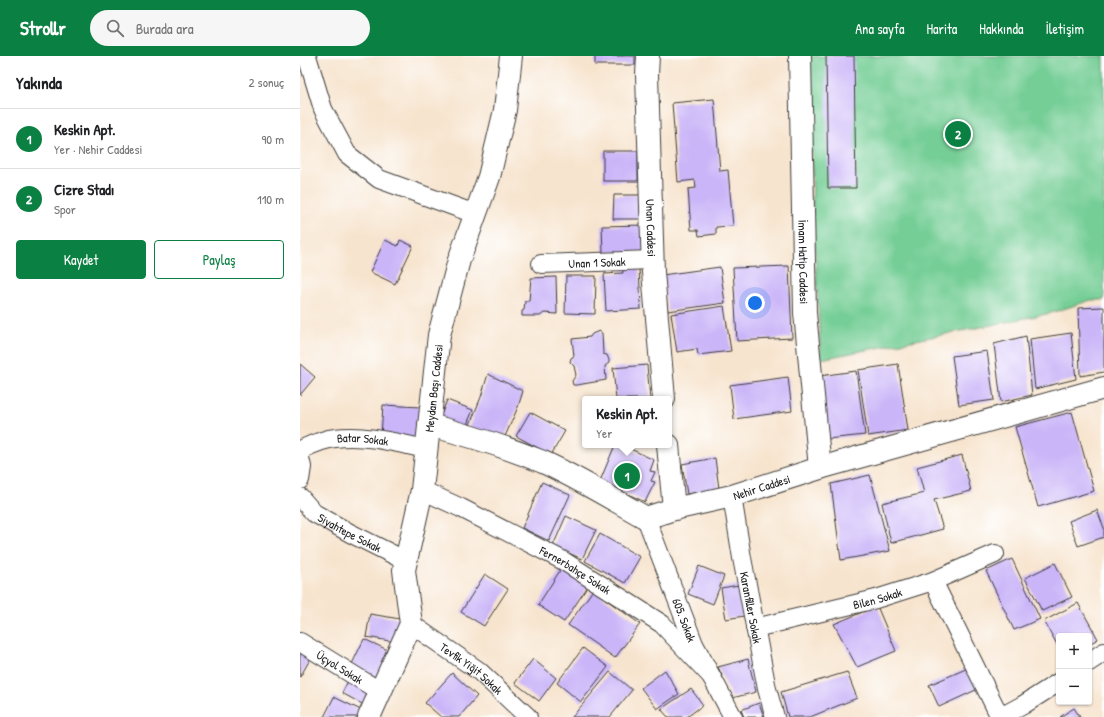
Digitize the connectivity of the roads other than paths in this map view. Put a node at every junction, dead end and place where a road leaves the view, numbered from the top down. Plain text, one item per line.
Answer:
1 (307, 56) edge
2 (511, 56) edge
3 (648, 56) edge
4 (800, 56) edge
5 (475, 214) junction
6 (652, 260) junction
7 (541, 264) dead end
8 (1104, 388) edge
9 (664, 396) edge
10 (429, 425) junction
11 (668, 448) edge
12 (426, 449) junction
13 (300, 450) edge
14 (300, 458) edge
15 (820, 468) junction
16 (300, 480) edge
17 (422, 490) junction
18 (732, 496) junction
19 (300, 497) edge
20 (674, 508) junction
21 (646, 518) junction
22 (995, 554) dead end
23 (406, 561) junction
24 (933, 581) junction
25 (411, 624) junction
26 (756, 628) junction
27 (300, 642) edge
28 (1104, 652) edge
29 (1092, 660) edge
30 (711, 676) junction
31 (1056, 684) edge
32 (381, 692) junction
33 (369, 717) edge
34 (528, 717) edge
35 (733, 717) edge
36 (775, 717) edge
37 (1000, 717) edge

1 - 5 street
2 - 5 street, Meydan Başı Caddesi
3 - 6 street, Unan Caddesi
4 - 15 street, İmam Hatip Caddesi
5 - 10 street, Meydan Başı Caddesi
6 - 7 street, Unan 1 Sokak
6 - 9 street, Unan Caddesi
8 - 15 street, Nehir Caddesi
10 - 12 street, Meydan Başı Caddesi
10 - 21 street
11 - 20 street
12 - 13 street, Batar Sokak
12 - 17 street, Meydan Başı Caddesi
14 - 16 street
15 - 18 street, Nehir Caddesi
17 - 23 street, Meydan Başı Caddesi
17 - 30 street, Fernerbahçe Sokak
18 - 20 street, Nehir Caddesi
18 - 26 street, Karanfiller Sokak
19 - 23 street, Siyahtepe Sokak
20 - 21 street, Nehir Caddesi
21 - 30 street, 605. Sokak
22 - 24 street, Bilen Sokak
23 - 25 street, Meydan Başı Caddesi
24 - 26 street, Bilen Sokak
24 - 37 street
25 - 32 street
25 - 34 street, Tevfik Yiğit Sokak
26 - 36 street, Karanfiller Sokak
27 - 32 street, Üçyol Sokak
28 - 29 street
30 - 35 street, 605. Sokak
31 - 37 street
32 - 33 street

